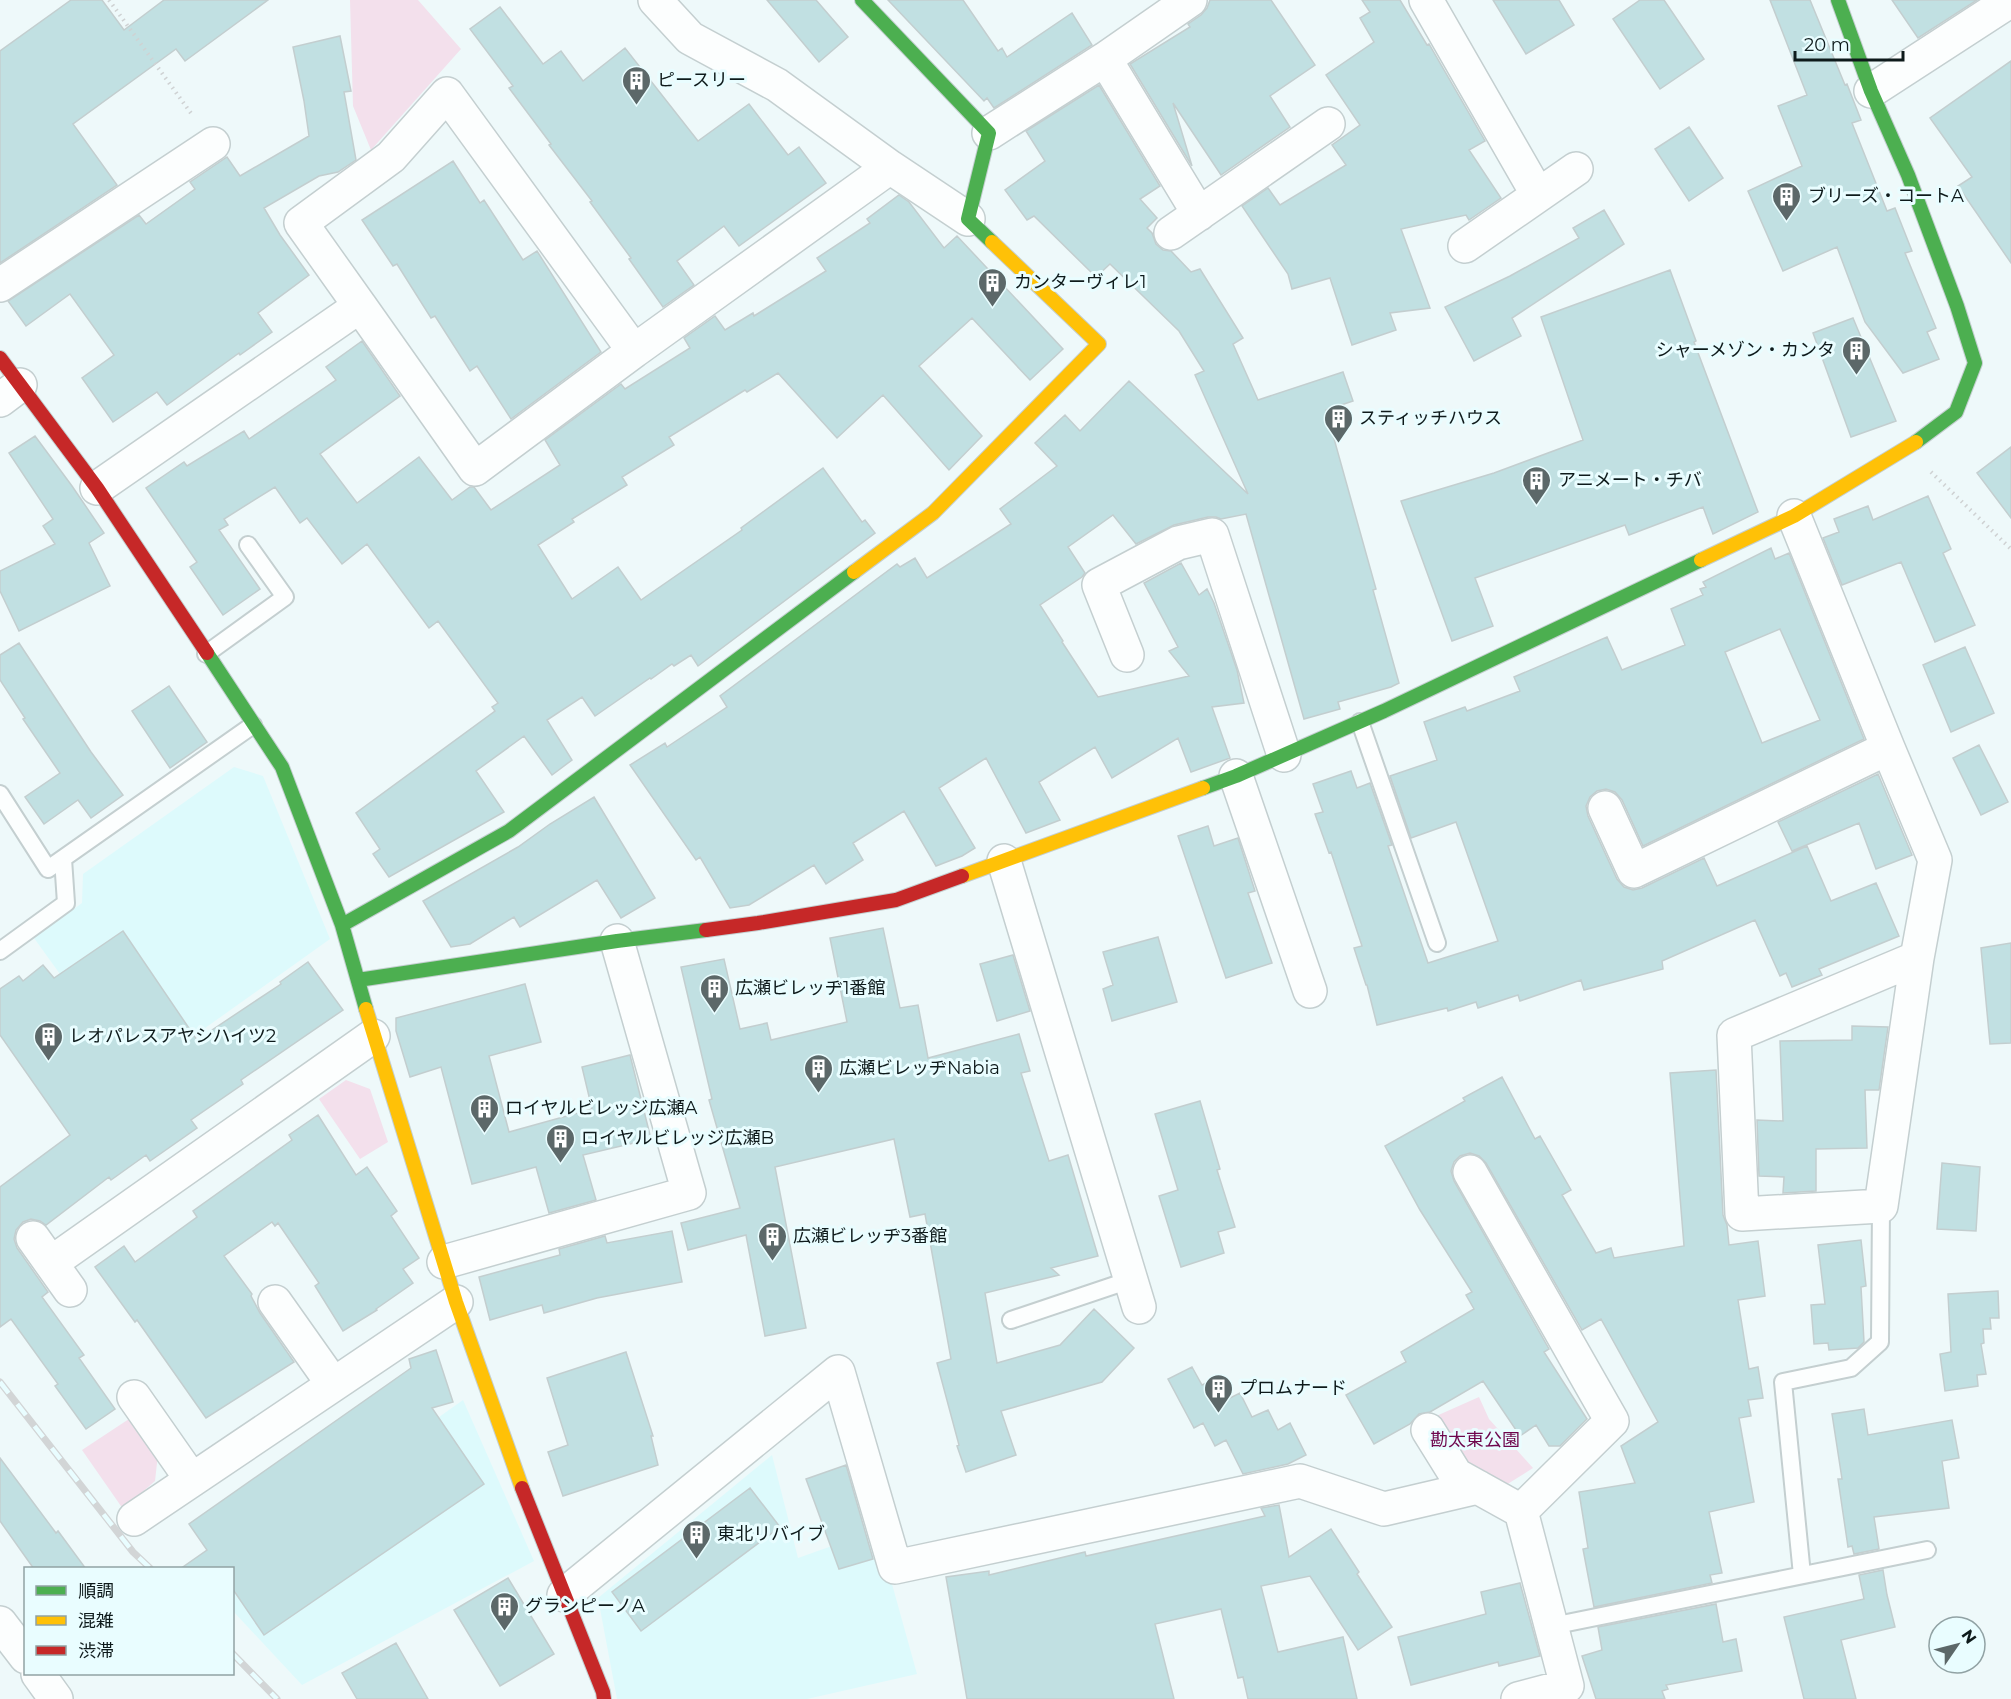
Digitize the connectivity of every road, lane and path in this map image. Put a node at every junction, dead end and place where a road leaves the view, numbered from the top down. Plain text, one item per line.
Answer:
1 (109, 0) edge
2 (656, 0) edge
3 (862, 0) edge
4 (1426, 0) edge
5 (1838, 0) edge
6 (2011, 0) edge
7 (1170, 6) edge
8 (1105, 59) junction
9 (1871, 91) junction
10 (1328, 124) dead end
11 (990, 133) junction
12 (213, 144) joint
13 (890, 167) junction
14 (1576, 169) dead end
15 (1538, 195) junction
16 (1199, 214) junction
17 (968, 219) junction
18 (1171, 233) dead end
19 (1466, 246) dead end
20 (0, 285) edge
21 (360, 306) junction
22 (634, 351) junction
23 (0, 358) edge
24 (10, 392) edge
25 (1907, 449) junction
26 (97, 488) junction
27 (1794, 516) junction
28 (248, 545) dead end
29 (2011, 549) edge
30 (206, 654) junction
31 (1128, 655) dead end
32 (1360, 722) junction
33 (253, 725) junction
34 (1888, 748) junction
35 (1284, 755) junction
36 (1236, 776) junction
37 (0, 794) edge
38 (1605, 808) dead end
39 (63, 859) junction
40 (1004, 861) junction
41 (342, 925) junction
42 (617, 940) junction
43 (1437, 943) dead end
44 (0, 951) edge
45 (1917, 958) junction
46 (358, 980) junction
47 (1310, 991) dead end
48 (373, 1036) junction
49 (1470, 1172) dead end
50 (1881, 1206) junction
51 (444, 1262) junction
52 (70, 1290) dead end
53 (1135, 1294) joint
54 (275, 1302) dead end
55 (456, 1302) junction
56 (1011, 1320) dead end
57 (333, 1384) junction
58 (134, 1397) dead end
59 (1428, 1430) dead end
60 (192, 1480) junction
61 (1478, 1487) junction
62 (1521, 1511) junction
63 (134, 1519) dead end
64 (1927, 1550) dead end
65 (1802, 1575) junction
66 (564, 1595) junction
67 (0, 1623) edge
68 (1552, 1626) junction
69 (24, 1654) edge
70 (39, 1675) edge
71 (56, 1699) edge
72 (604, 1699) edge
73 (1518, 1699) edge

1 - 12 path
2 - 13 street
3 - 11 street
4 - 15 street
5 - 9 street
6 - 9 street
7 - 8 street
8 - 11 street
8 - 16 street
9 - 25 street
10 - 16 street
11 - 17 street
12 - 20 street
13 - 17 street
13 - 22 street
14 - 15 street
15 - 19 street
16 - 18 street
17 - 41 street
21 - 22 street
21 - 22 street
21 - 26 street
23 - 24 street
24 - 26 street
25 - 27 street
25 - 29 path
26 - 30 street
27 - 32 street
27 - 34 street
28 - 30 lane
30 - 33 street
31 - 35 street
32 - 35 street
32 - 43 lane
33 - 39 lane
33 - 41 street
34 - 38 street
34 - 45 street
35 - 36 street
36 - 40 street
36 - 47 street
37 - 39 lane
39 - 44 lane
40 - 42 street
40 - 53 street
41 - 46 street
42 - 46 street
42 - 51 street
45 - 50 street
45 - 50 street
46 - 48 street
48 - 51 street
48 - 52 street
49 - 62 street
50 - 65 lane
51 - 55 street
53 - 56 lane
54 - 57 street
55 - 57 street
55 - 66 street
57 - 60 street
58 - 60 street
59 - 61 street
60 - 63 street
61 - 62 street
61 - 66 street
62 - 68 street
64 - 65 lane
65 - 68 lane
66 - 72 street
67 - 69 street
68 - 73 street
70 - 71 street

